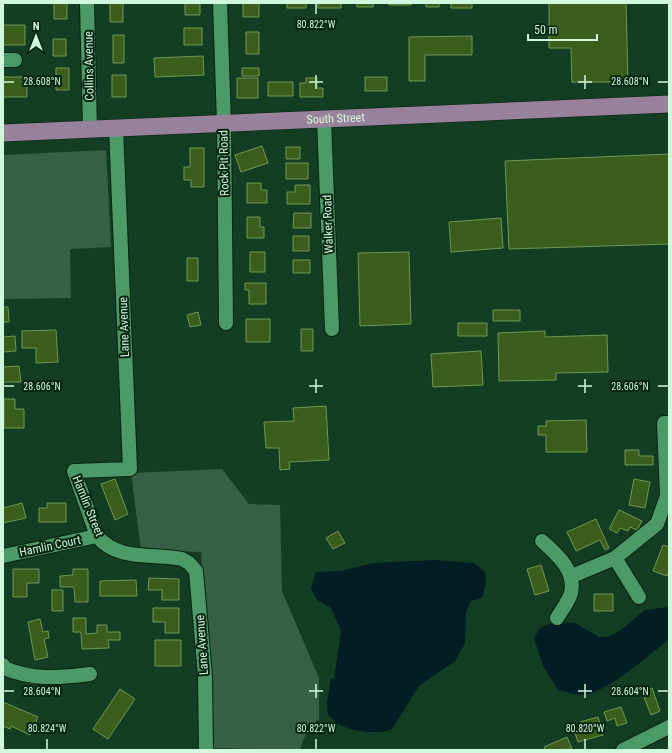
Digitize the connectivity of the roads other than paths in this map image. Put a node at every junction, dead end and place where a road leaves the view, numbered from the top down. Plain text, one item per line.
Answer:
1 (87, 3) edge
2 (220, 3) edge
3 (669, 104) edge
4 (324, 119) junction
5 (224, 123) junction
6 (116, 128) junction
7 (90, 129) junction
8 (3, 133) edge
9 (226, 323) dead end
10 (332, 329) dead end
11 (667, 423) edge
12 (74, 471) joint
13 (97, 536) junction
14 (542, 541) dead end
15 (3, 556) edge
16 (171, 557) joint
17 (615, 558) junction
18 (572, 576) junction
19 (639, 597) dead end
20 (557, 618) dead end
21 (3, 665) edge
22 (90, 674) dead end
23 (669, 727) edge
24 (649, 744) edge
25 (206, 750) edge
26 (623, 750) edge

1 - 7 street, Collins Avenue
2 - 5 street, Rock Pit Road
3 - 4 main road, South Street
4 - 5 main road, South Street
4 - 10 street, Walker Road
5 - 6 main road, South Street
5 - 9 street, Rock Pit Road
6 - 7 main road, South Street
6 - 12 street, Lane Avenue
7 - 8 main road, South Street
11 - 17 street
12 - 13 street, Hamlin Street
13 - 15 street, Hamlin Court
13 - 16 street, Hamlin Street
14 - 18 street
16 - 25 street, Lane Avenue
17 - 18 street
17 - 19 street
18 - 20 street
21 - 22 street
23 - 24 street
24 - 26 street

